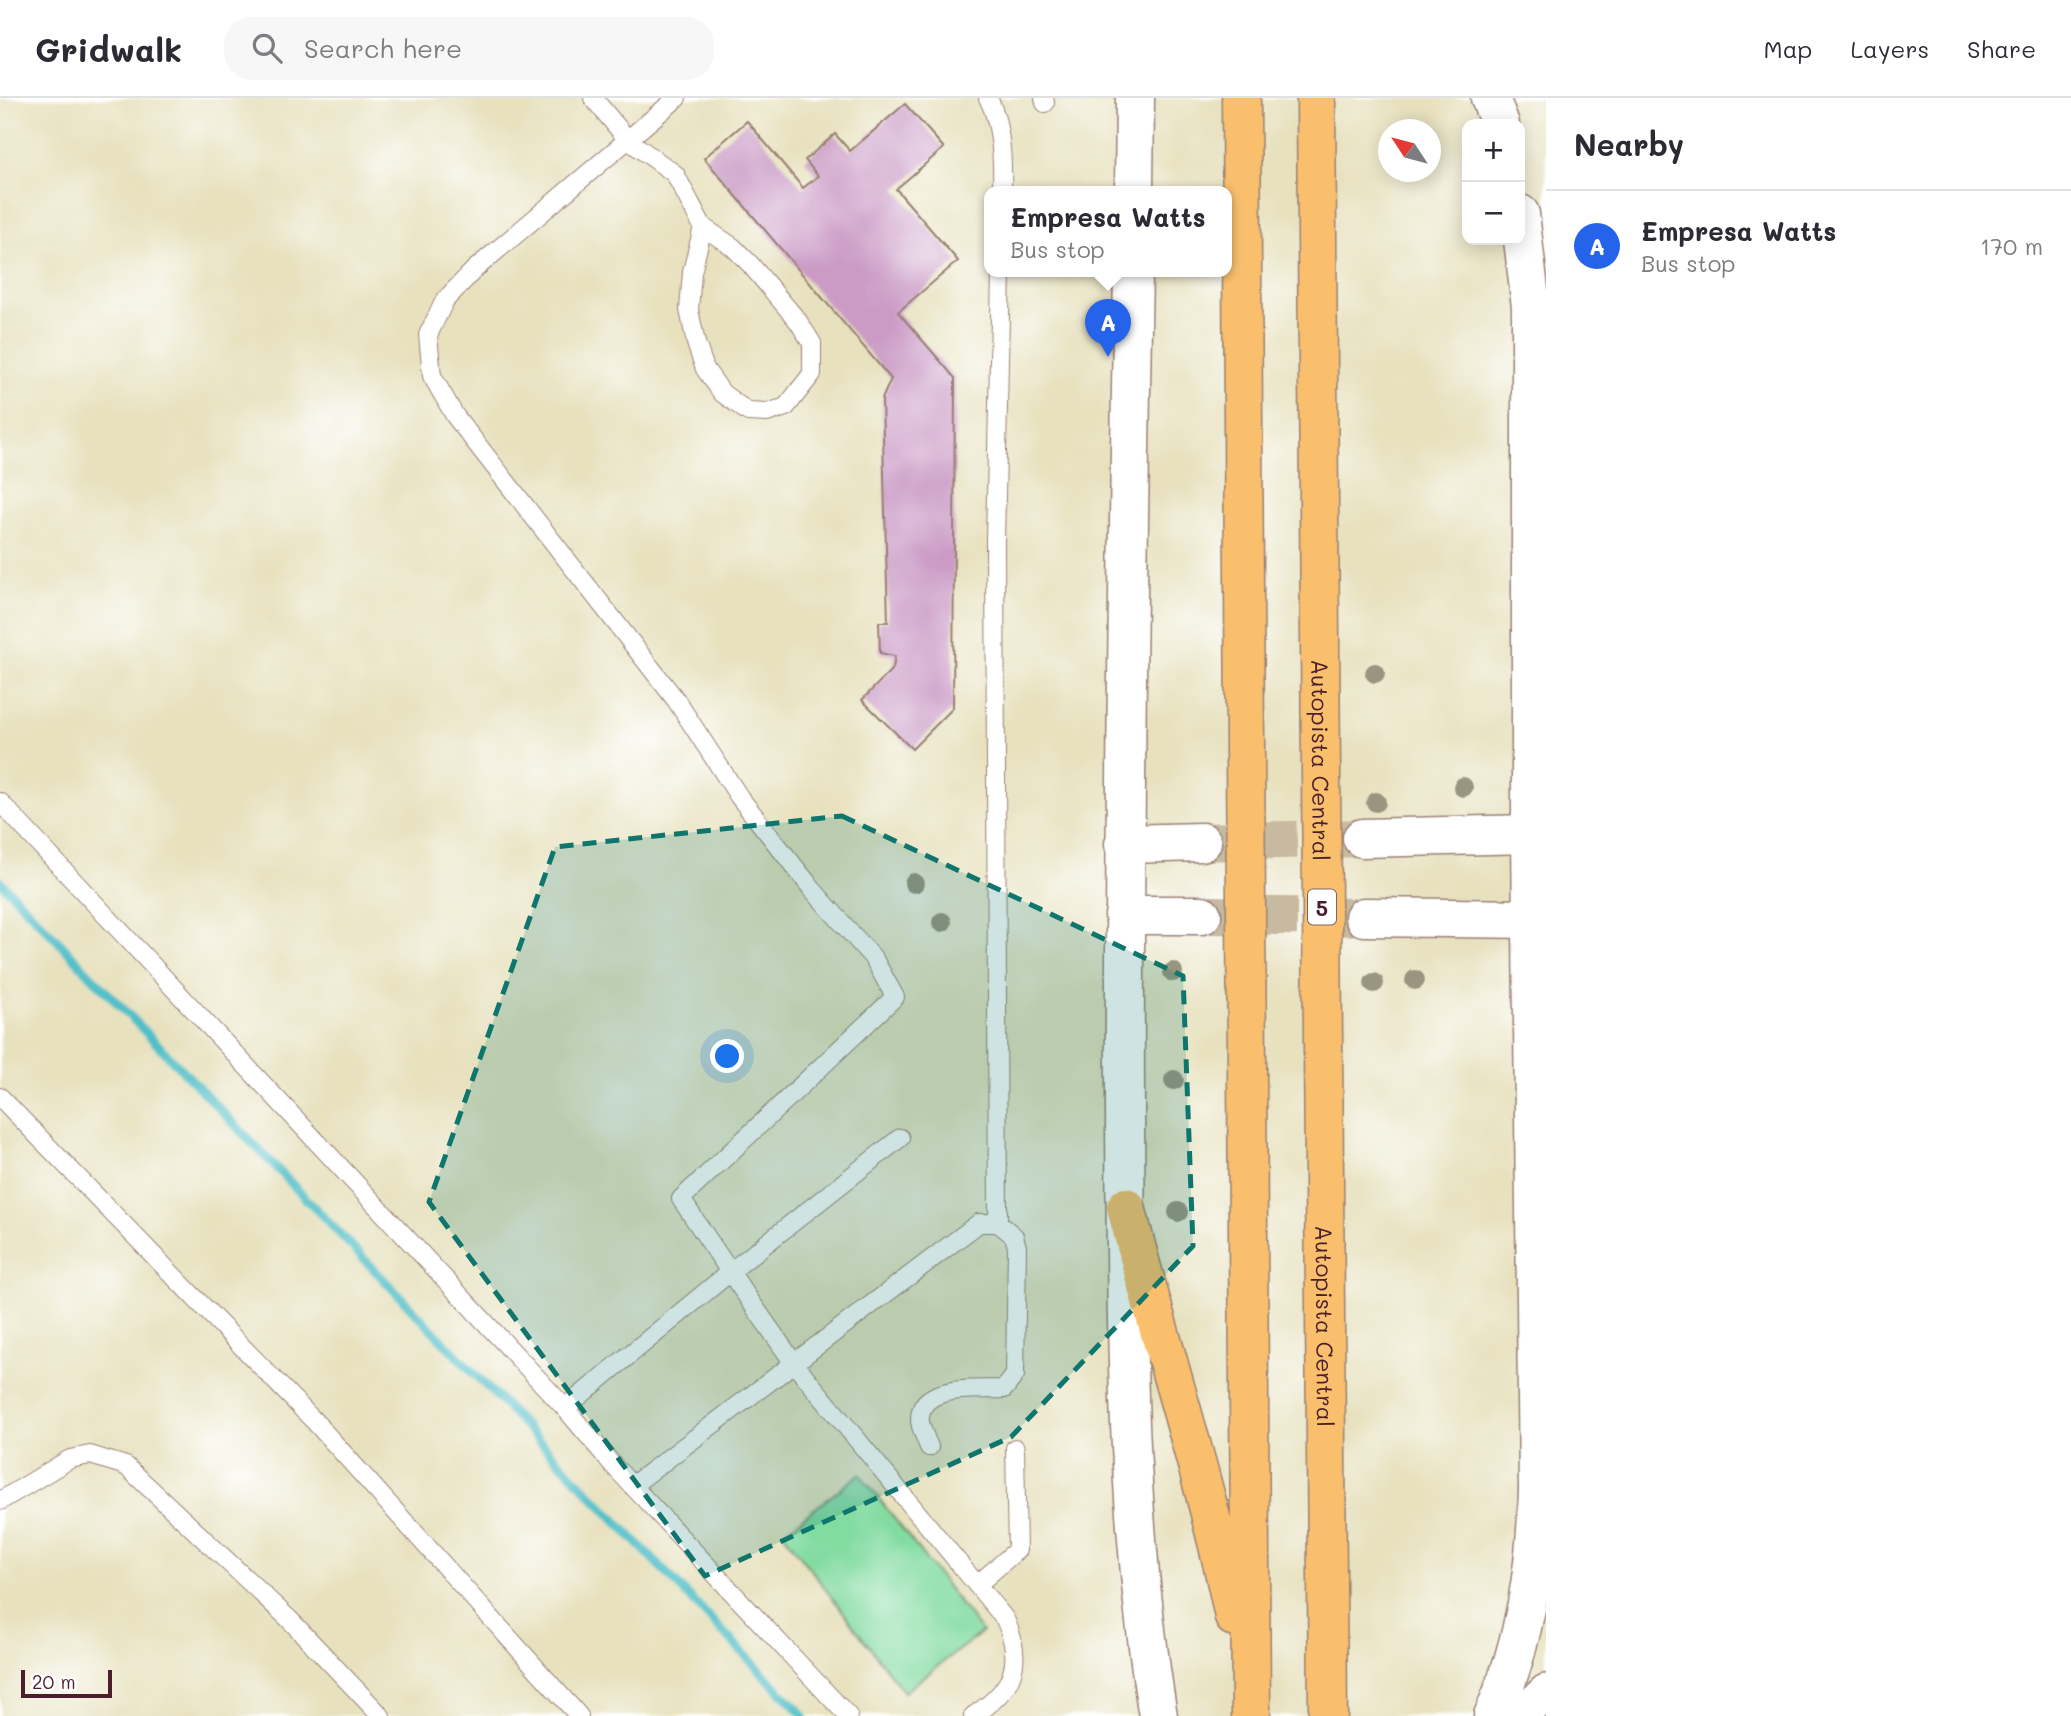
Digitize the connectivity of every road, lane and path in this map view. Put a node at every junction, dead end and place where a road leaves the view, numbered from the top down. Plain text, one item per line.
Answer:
1 (593, 98) edge
2 (677, 98) edge
3 (988, 98) edge
4 (1135, 98) edge
5 (1241, 98) edge
6 (1316, 98) edge
7 (1490, 98) edge
8 (1498, 119) edge
9 (628, 140) junction
10 (1002, 186) edge
11 (1134, 186) edge
12 (703, 227) junction
13 (1525, 236) edge
14 (1001, 277) edge
15 (1133, 277) edge
16 (1538, 294) edge
17 (0, 802) edge
18 (1539, 835) edge
19 (1362, 838) tunnel mouth
20 (1202, 842) tunnel mouth
21 (1124, 844) junction
22 (1124, 915) junction
23 (1202, 915) tunnel mouth
24 (1364, 917) tunnel mouth
25 (1539, 919) edge
26 (0, 1097) edge
27 (900, 1138) dead end
28 (1126, 1207) junction
29 (998, 1223) junction
30 (730, 1272) junction
31 (793, 1362) junction
32 (565, 1408) junction
33 (929, 1447) dead end
34 (1015, 1448) dead end
35 (633, 1485) junction
36 (1542, 1493) edge
37 (0, 1501) edge
38 (977, 1586) junction
39 (1546, 1692) edge
40 (1251, 1713) edge
41 (381, 1716) edge
42 (579, 1716) edge
43 (848, 1716) edge
44 (973, 1716) edge
45 (1158, 1716) edge
46 (1328, 1716) edge
47 (1493, 1716) edge
48 (1521, 1716) edge

1 - 9 lane
2 - 9 lane
3 - 10 lane
4 - 11 street
5 - 40 highway
6 - 46 highway, Autopista Central / 5
7 - 8 street
9 - 12 lane
9 - 30 lane
12 - 12 lane
13 - 16 street
14 - 29 lane
15 - 21 street
16 - 18 street
17 - 32 lane
18 - 19 street
18 - 25 street
20 - 21 street
21 - 22 street
22 - 23 street
22 - 28 street
24 - 25 street
25 - 36 street
26 - 42 lane
27 - 30 lane
28 - 40 highway
28 - 45 street
29 - 31 lane
29 - 33 lane
30 - 31 lane
30 - 32 lane
31 - 35 lane
31 - 38 lane
32 - 35 lane
34 - 38 lane
35 - 43 lane
36 - 47 street
37 - 41 lane
38 - 44 lane
39 - 48 street

